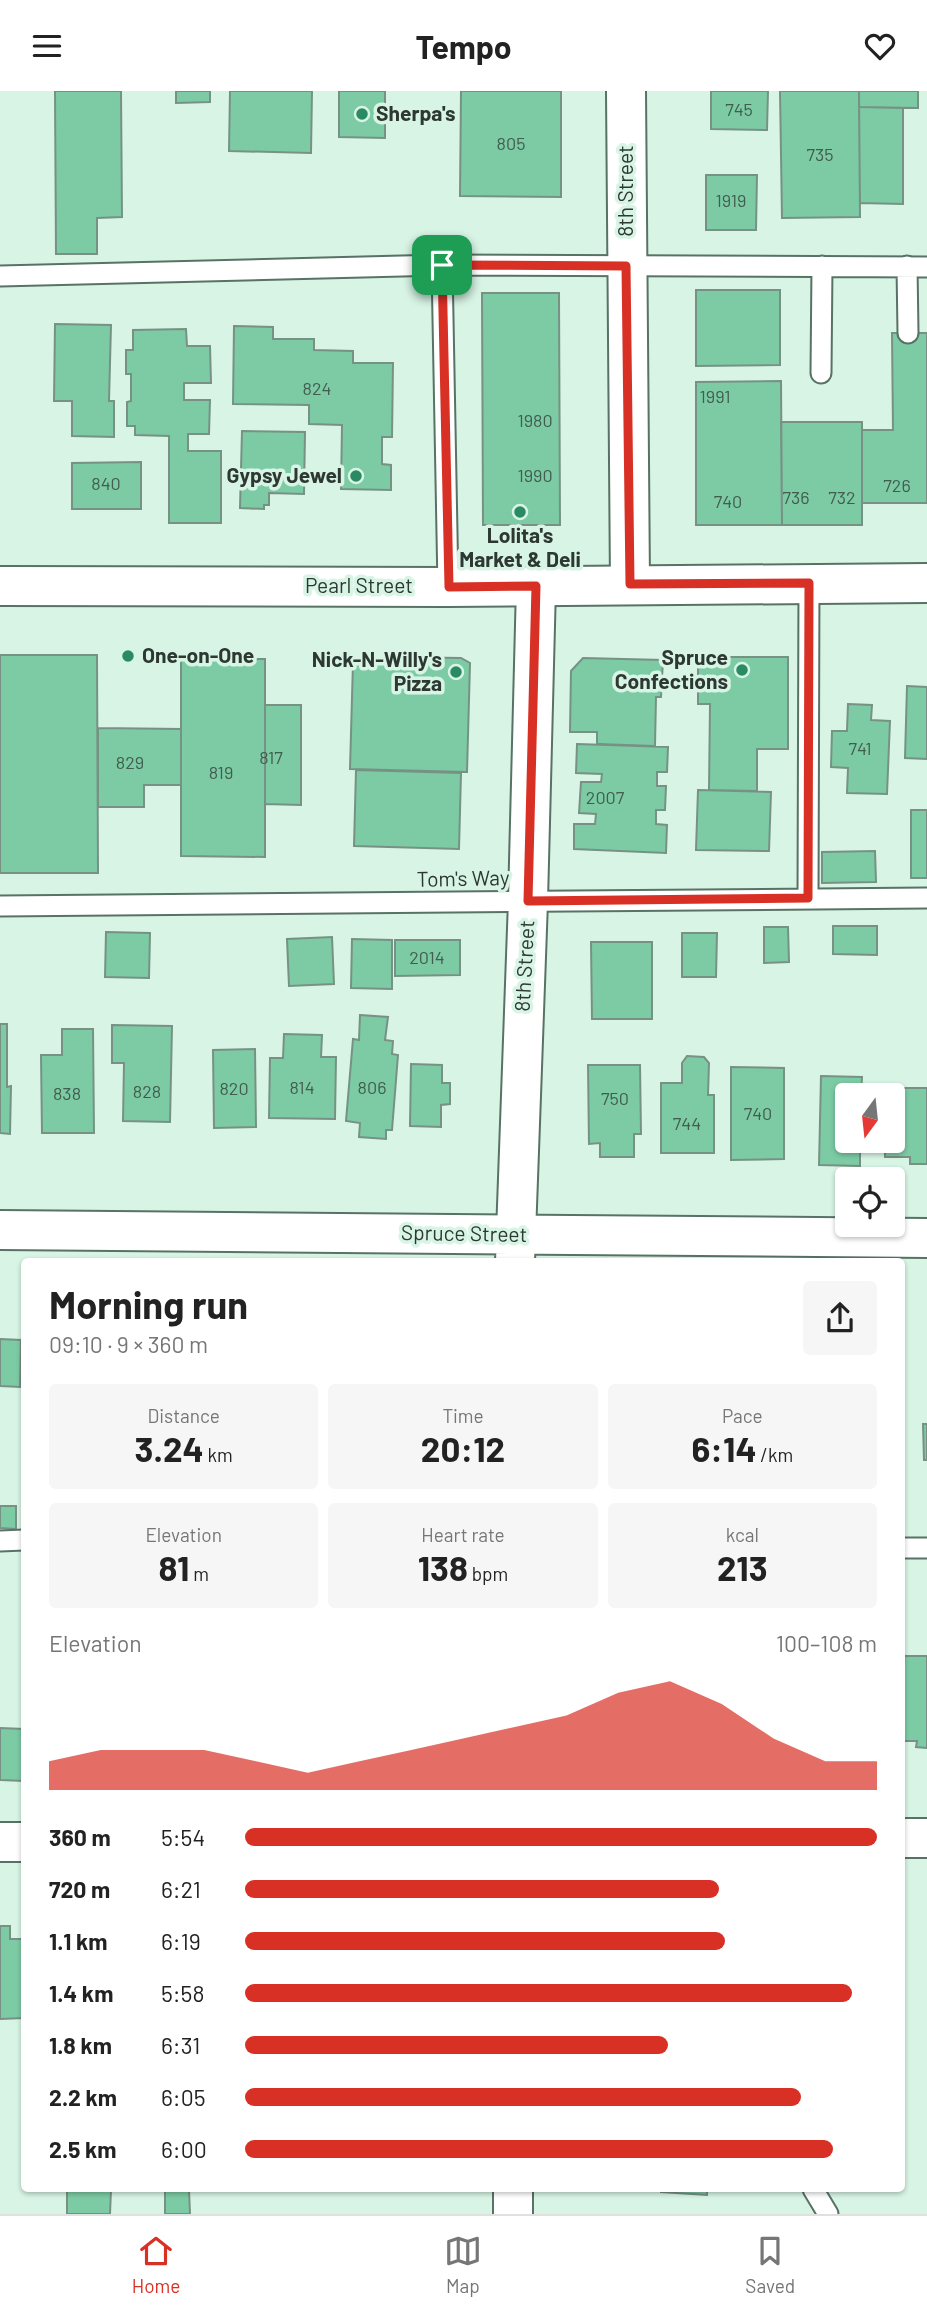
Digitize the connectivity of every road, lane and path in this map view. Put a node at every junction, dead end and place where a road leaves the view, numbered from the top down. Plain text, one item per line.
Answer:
1 (626, 91) edge
2 (442, 265) junction
3 (626, 266) junction
4 (822, 266) junction
5 (907, 266) junction
6 (927, 267) edge
7 (0, 276) edge
8 (908, 333) dead end
9 (821, 373) dead end
10 (809, 583) junction
11 (927, 583) edge
12 (630, 584) junction
13 (0, 586) edge
14 (536, 586) junction
15 (449, 587) junction
16 (808, 898) junction
17 (927, 898) edge
18 (528, 901) junction
19 (0, 907) edge
20 (0, 1230) edge
21 (927, 1238) edge
22 (515, 1248) edge
23 (808, 1250) edge
24 (0, 1541) edge
25 (21, 1541) edge
26 (905, 1548) edge
27 (927, 1548) edge
28 (905, 1837) edge
29 (927, 1838) edge
30 (0, 1842) edge
31 (21, 1842) edge
32 (513, 2192) edge
33 (815, 2192) edge
34 (513, 2214) edge
35 (828, 2214) edge

1 - 3 street, 8th Street
2 - 3 lane
2 - 7 lane
2 - 15 lane
3 - 4 lane
3 - 12 street, 8th Street
4 - 5 lane
4 - 9 lane
5 - 6 lane
5 - 8 lane
10 - 11 street, Pearl Street
10 - 12 street, Pearl Street
10 - 16 lane
12 - 14 street, Pearl Street
13 - 15 street, Pearl Street
14 - 15 street, Pearl Street
14 - 18 street, 8th Street
16 - 17 lane, Tom's Way
16 - 18 lane, Tom's Way
18 - 19 lane, Tom's Way
18 - 22 street, 8th Street
20 - 22 street, Spruce Street
21 - 23 street, Spruce Street
22 - 23 street, Spruce Street
24 - 25 lane
26 - 27 lane
28 - 29 street
30 - 31 street
32 - 34 street
33 - 35 lane

